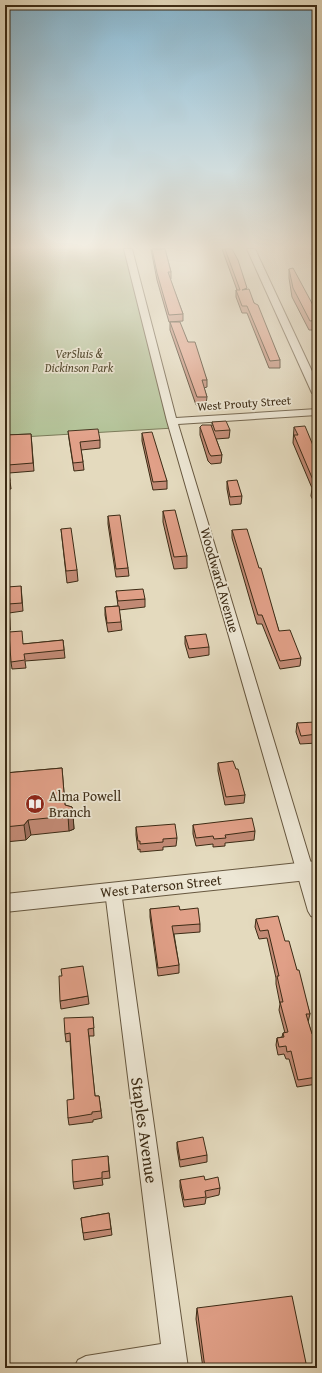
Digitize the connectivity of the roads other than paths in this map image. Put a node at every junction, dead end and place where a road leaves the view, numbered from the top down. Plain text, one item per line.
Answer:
1 (145, 313) edge
2 (281, 313) edge
3 (317, 393) edge
4 (317, 412) edge
5 (172, 421) junction
6 (311, 871) edge
7 (113, 891) junction
8 (5, 903) edge
9 (317, 911) edge
10 (175, 1361) edge
11 (86, 1368) edge

1 - 5 street, Woodward Avenue
2 - 3 street
4 - 5 street, West Prouty Street
5 - 6 street, Woodward Avenue
6 - 7 street, West Paterson Street
6 - 9 street, Woodward Avenue
7 - 8 street, West Paterson Street
7 - 10 street, Staples Avenue
10 - 11 street

